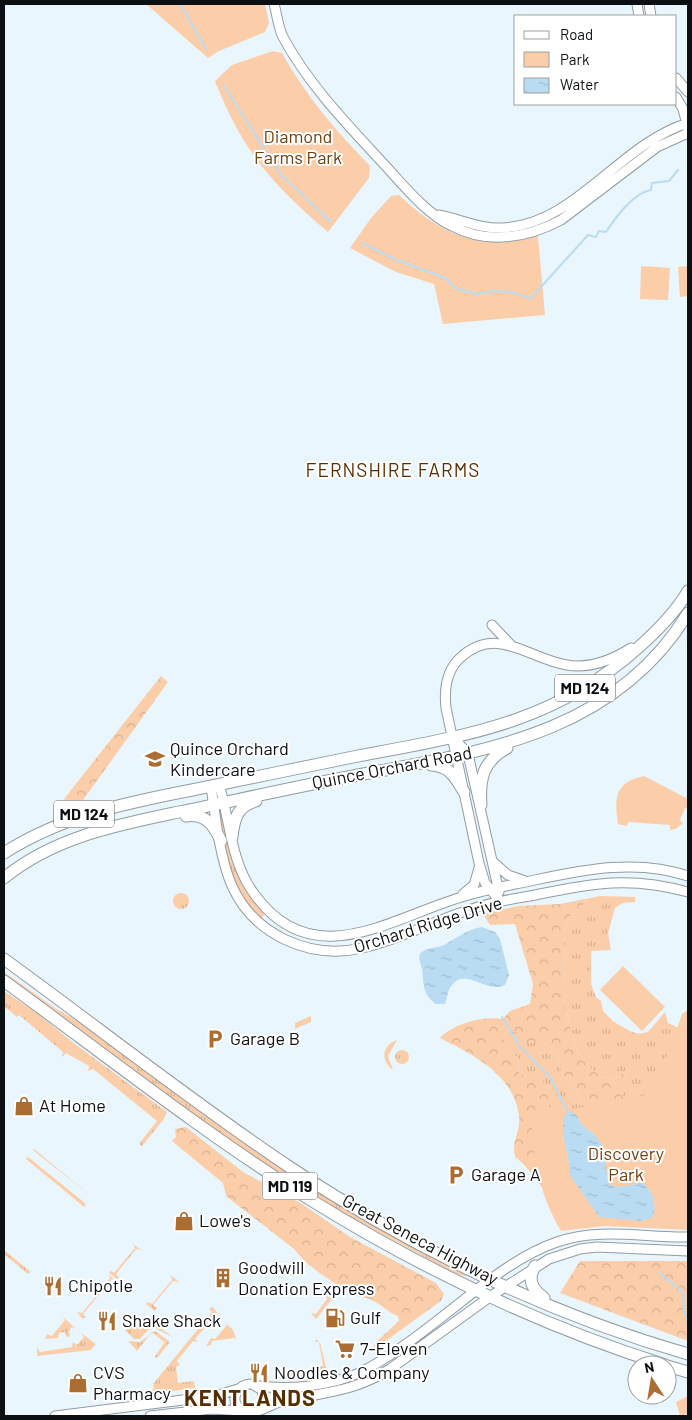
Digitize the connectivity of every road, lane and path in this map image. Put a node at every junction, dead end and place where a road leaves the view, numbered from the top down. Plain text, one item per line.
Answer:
1 (274, 4) edge
2 (677, 79) edge
3 (688, 92) edge
4 (677, 98) edge
5 (688, 127) edge
6 (688, 590) edge
7 (688, 613) edge
8 (655, 633) junction
9 (482, 645) junction
10 (512, 645) junction
11 (452, 737) junction
12 (528, 738) junction
13 (462, 755) junction
14 (417, 764) junction
15 (331, 780) junction
16 (215, 785) junction
17 (464, 792) junction
18 (219, 804) junction
19 (481, 805) junction
20 (79, 837) junction
21 (232, 837) junction
22 (221, 841) junction
23 (4, 853) edge
24 (492, 862) junction
25 (479, 863) junction
26 (688, 876) edge
27 (4, 878) edge
28 (528, 881) junction
29 (494, 888) junction
30 (688, 892) edge
31 (456, 898) junction
32 (500, 901) junction
33 (4, 960) edge
34 (4, 981) edge
35 (688, 1237) edge
36 (688, 1251) edge
37 (535, 1266) junction
38 (491, 1279) junction
39 (507, 1286) junction
40 (477, 1289) junction
41 (491, 1296) junction
42 (570, 1312) junction
43 (688, 1354) edge
44 (639, 1355) edge
45 (258, 1386) junction
46 (238, 1389) junction
47 (259, 1410) junction
48 (244, 1412) junction
49 (56, 1416) edge
50 (150, 1416) edge

1 - 5 street
2 - 3 street
4 - 5 street
6 - 8 main road, Quince Orchard Road / MD 124
7 - 12 main road, Quince Orchard Road / MD 124
8 - 10 street
8 - 11 main road, Quince Orchard Road / MD 124
9 - 10 street
9 - 10 street
9 - 11 street
11 - 13 street
11 - 16 main road, Quince Orchard Road / MD 124
12 - 13 main road, Quince Orchard Road / MD 124
12 - 19 main road
13 - 14 main road, Quince Orchard Road / MD 124
13 - 17 street
13 - 19 street
14 - 15 main road, Quince Orchard Road / MD 124
14 - 17 main road
15 - 18 main road, Quince Orchard Road / MD 124
15 - 21 main road
16 - 18 street, Orchard Ridge Drive
16 - 23 main road, Quince Orchard Road / MD 124
17 - 25 street
18 - 20 main road, Quince Orchard Road / MD 124
18 - 21 street, Orchard Ridge Drive
18 - 22 street, Orchard Ridge Drive
19 - 24 street
20 - 22 main road
20 - 27 main road, Quince Orchard Road / MD 124
21 - 31 street, Orchard Ridge Drive
22 - 32 street, Orchard Ridge Drive
24 - 28 street
24 - 29 street
25 - 29 street
25 - 31 street
26 - 28 street, Orchard Ridge Drive
28 - 29 street, Orchard Ridge Drive
29 - 31 street, Orchard Ridge Drive
29 - 32 street
30 - 32 street, Orchard Ridge Drive
33 - 38 main road, Great Seneca Highway / MD 119
34 - 40 main road, Great Seneca Highway / MD 119
35 - 38 street
36 - 37 street
37 - 39 street
37 - 42 main road
38 - 39 main road, Great Seneca Highway / MD 119
38 - 40 street
39 - 41 street
39 - 42 main road, Great Seneca Highway / MD 119
40 - 41 main road, Great Seneca Highway / MD 119
40 - 45 street
41 - 44 main road, Great Seneca Highway / MD 119
41 - 47 street
42 - 43 main road, Great Seneca Highway / MD 119
45 - 46 street
45 - 47 street
46 - 48 street
46 - 49 street
47 - 48 street
48 - 50 street

